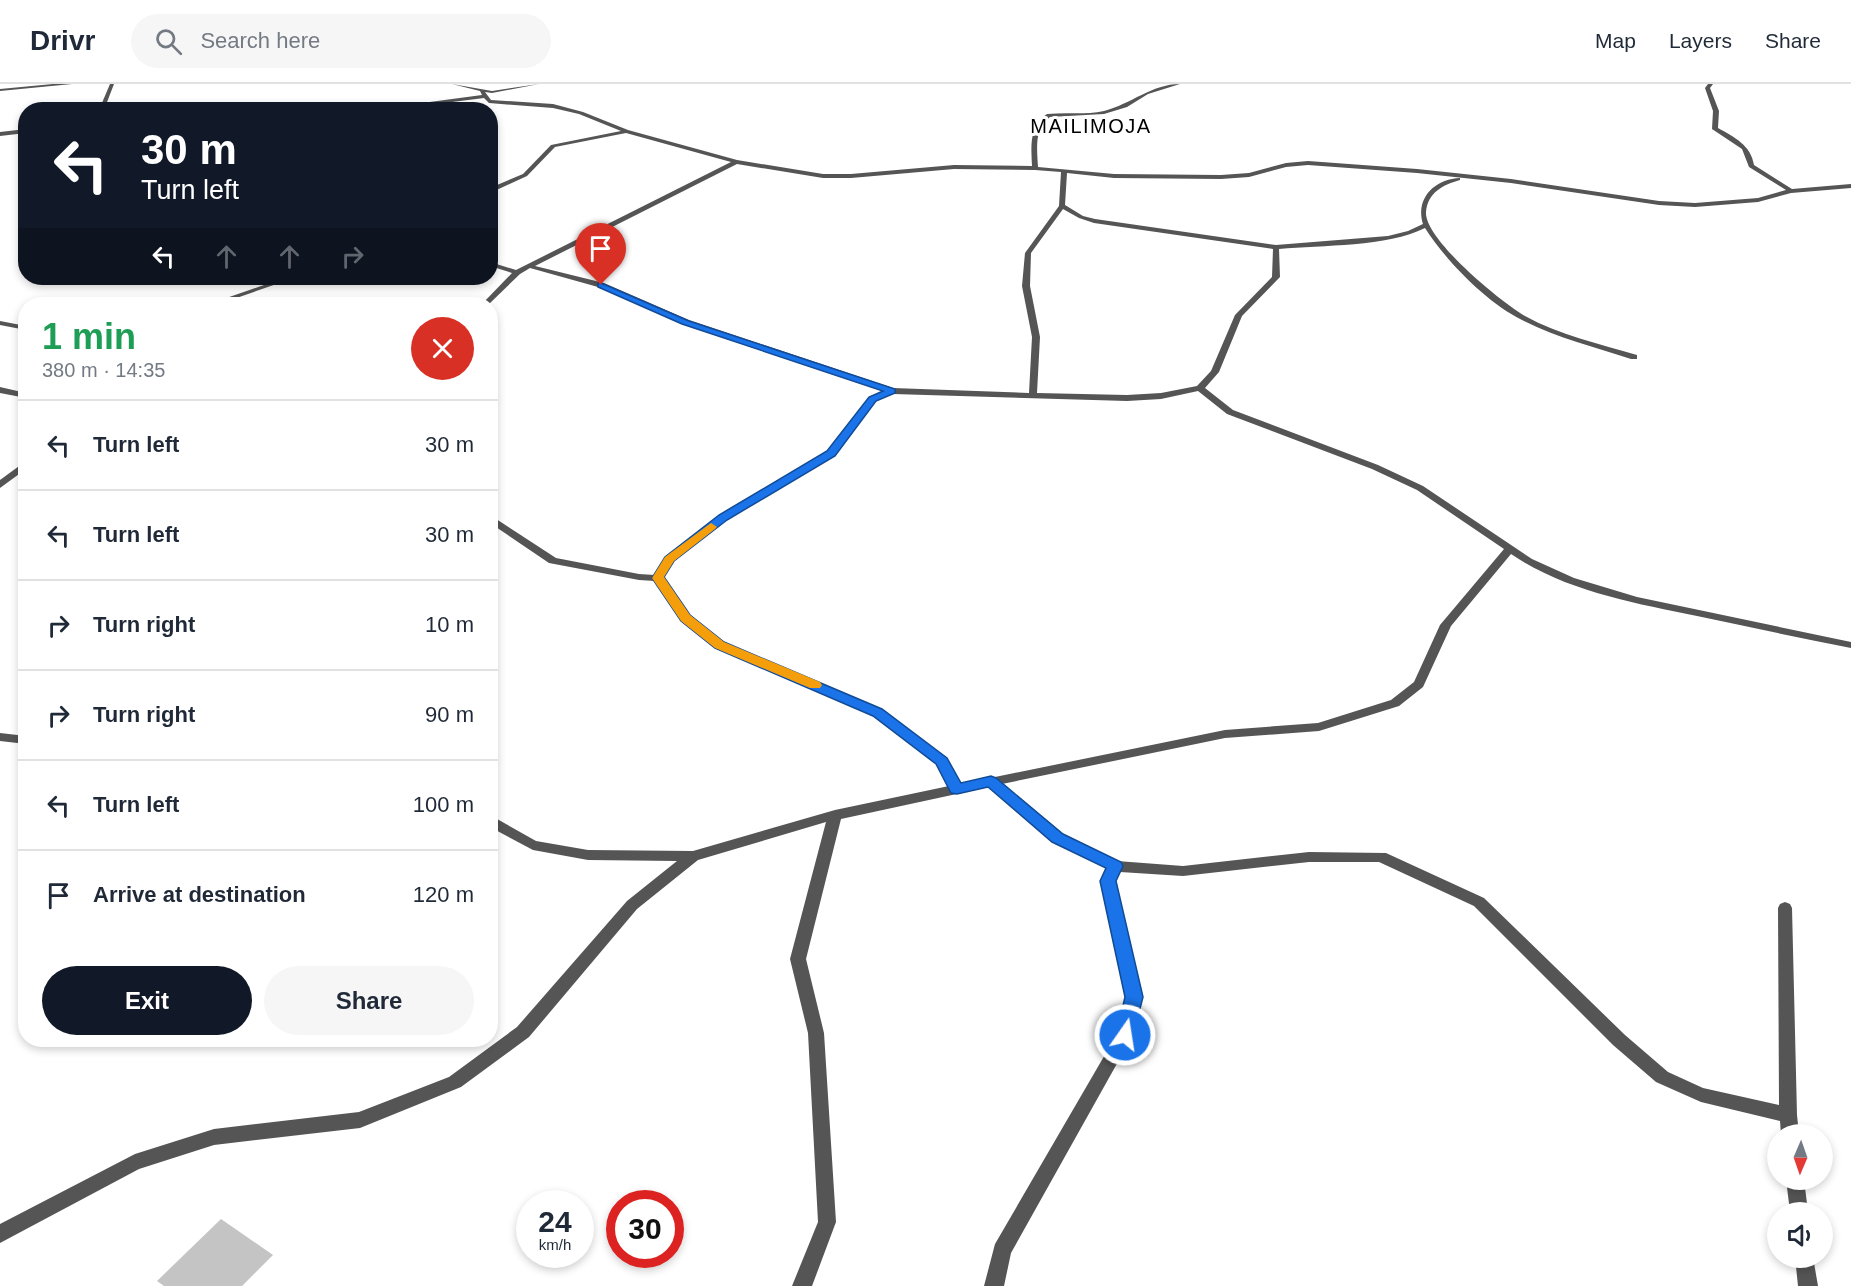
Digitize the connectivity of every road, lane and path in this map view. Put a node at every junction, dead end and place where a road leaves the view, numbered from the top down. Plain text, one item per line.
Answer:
1 (70, 84) edge
2 (112, 84) edge
3 (454, 84) edge
4 (537, 84) edge
5 (1178, 84) edge
6 (1711, 84) edge
7 (0, 90) edge
8 (485, 96) junction
9 (104, 102) edge
10 (440, 102) edge
11 (18, 132) edge
12 (626, 132) junction
13 (0, 133) edge
14 (736, 162) junction
15 (1035, 168) junction
16 (1064, 173) junction
17 (1465, 177) junction
18 (1851, 186) edge
19 (498, 187) edge
20 (1791, 191) junction
21 (1062, 206) junction
22 (1426, 225) junction
23 (1276, 247) junction
24 (498, 266) edge
25 (529, 266) junction
26 (517, 272) junction
27 (269, 285) edge
28 (234, 297) edge
29 (492, 297) edge
30 (0, 323) edge
31 (18, 326) edge
32 (1635, 357) dead end
33 (1200, 388) junction
34 (0, 390) edge
35 (892, 391) junction
36 (18, 394) edge
37 (1033, 396) junction
38 (18, 470) edge
39 (0, 485) edge
40 (498, 523) edge
41 (1510, 548) junction
42 (658, 578) junction
43 (1851, 645) edge
44 (0, 737) edge
45 (18, 739) edge
46 (991, 782) junction
47 (957, 789) junction
48 (835, 815) junction
49 (498, 825) edge
50 (693, 856) junction
51 (1115, 866) junction
52 (1785, 908) dead end
53 (1788, 1115) junction
54 (1789, 1124) edge
55 (0, 1234) edge
56 (1806, 1268) edge
57 (802, 1286) edge
58 (994, 1286) edge
59 (1808, 1286) edge

1 - 7 street
2 - 9 street
3 - 8 street
4 - 8 street
5 - 15 street
6 - 20 street
8 - 10 street
8 - 12 street
11 - 13 street
12 - 14 street
12 - 19 street
14 - 15 street
14 - 25 street
15 - 16 street
16 - 17 street
16 - 21 street
17 - 20 street
17 - 22 street
18 - 20 street
21 - 23 street
21 - 37 street
22 - 23 street
22 - 32 street
23 - 33 street
24 - 26 street
25 - 26 street
25 - 35 street
26 - 29 street
27 - 28 street
30 - 31 street
33 - 37 street
33 - 41 street
34 - 36 street
35 - 37 street
35 - 42 street
38 - 39 street
40 - 42 street
41 - 43 street
41 - 46 street
42 - 47 street
44 - 45 street
46 - 47 street
46 - 51 street
47 - 48 street
48 - 50 street
48 - 57 street
49 - 50 street
50 - 55 street
51 - 53 street
51 - 58 street
52 - 53 street
53 - 54 street
56 - 59 street

